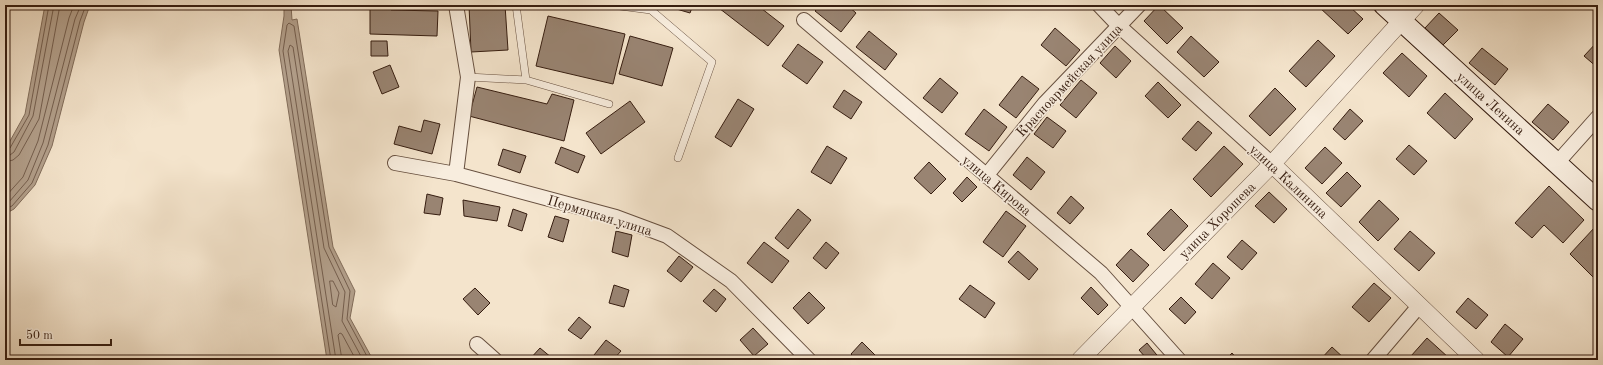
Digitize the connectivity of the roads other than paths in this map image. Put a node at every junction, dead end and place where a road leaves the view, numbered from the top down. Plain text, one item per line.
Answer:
1 (456, 5) edge
2 (516, 5) edge
3 (612, 5) edge
4 (1099, 5) edge
5 (1139, 5) edge
6 (1384, 5) edge
7 (1416, 5) edge
8 (804, 20) dead end
9 (1401, 20) junction
10 (1120, 26) junction
11 (468, 77) junction
12 (526, 80) junction
13 (609, 104) dead end
14 (1598, 117) edge
15 (678, 158) dead end
16 (395, 163) dead end
17 (1556, 163) junction
18 (1272, 164) junction
19 (456, 174) junction
20 (986, 176) junction
21 (1598, 201) edge
22 (1420, 306) junction
23 (1130, 307) junction
24 (477, 344) dead end
25 (495, 360) edge
26 (809, 360) edge
27 (1080, 360) edge
28 (1179, 360) edge
29 (1373, 360) edge
30 (1476, 360) edge

1 - 11 street
2 - 12 lane
3 - 15 lane
4 - 10 street, улица Калинина
5 - 10 street, Красноармейская улица
6 - 9 main road, улица Ленина
7 - 9 street, улица Хорошева
8 - 20 street, улица Кирова
9 - 17 main road, улица Ленина
9 - 18 street, улица Хорошева
10 - 18 street, улица Калинина
10 - 20 street, Красноармейская улица
11 - 12 lane
11 - 19 street
12 - 13 lane
14 - 17 street
16 - 19 street, Пермяцкая улица
17 - 21 main road, улица Ленина
18 - 22 street, улица Калинина
18 - 23 street, улица Хорошева
19 - 26 street, Пермяцкая улица
20 - 23 street, улица Кирова
22 - 29 street
22 - 30 street, улица Калинина
23 - 27 street, улица Хорошева
23 - 28 street, улица Кирова
24 - 25 street

